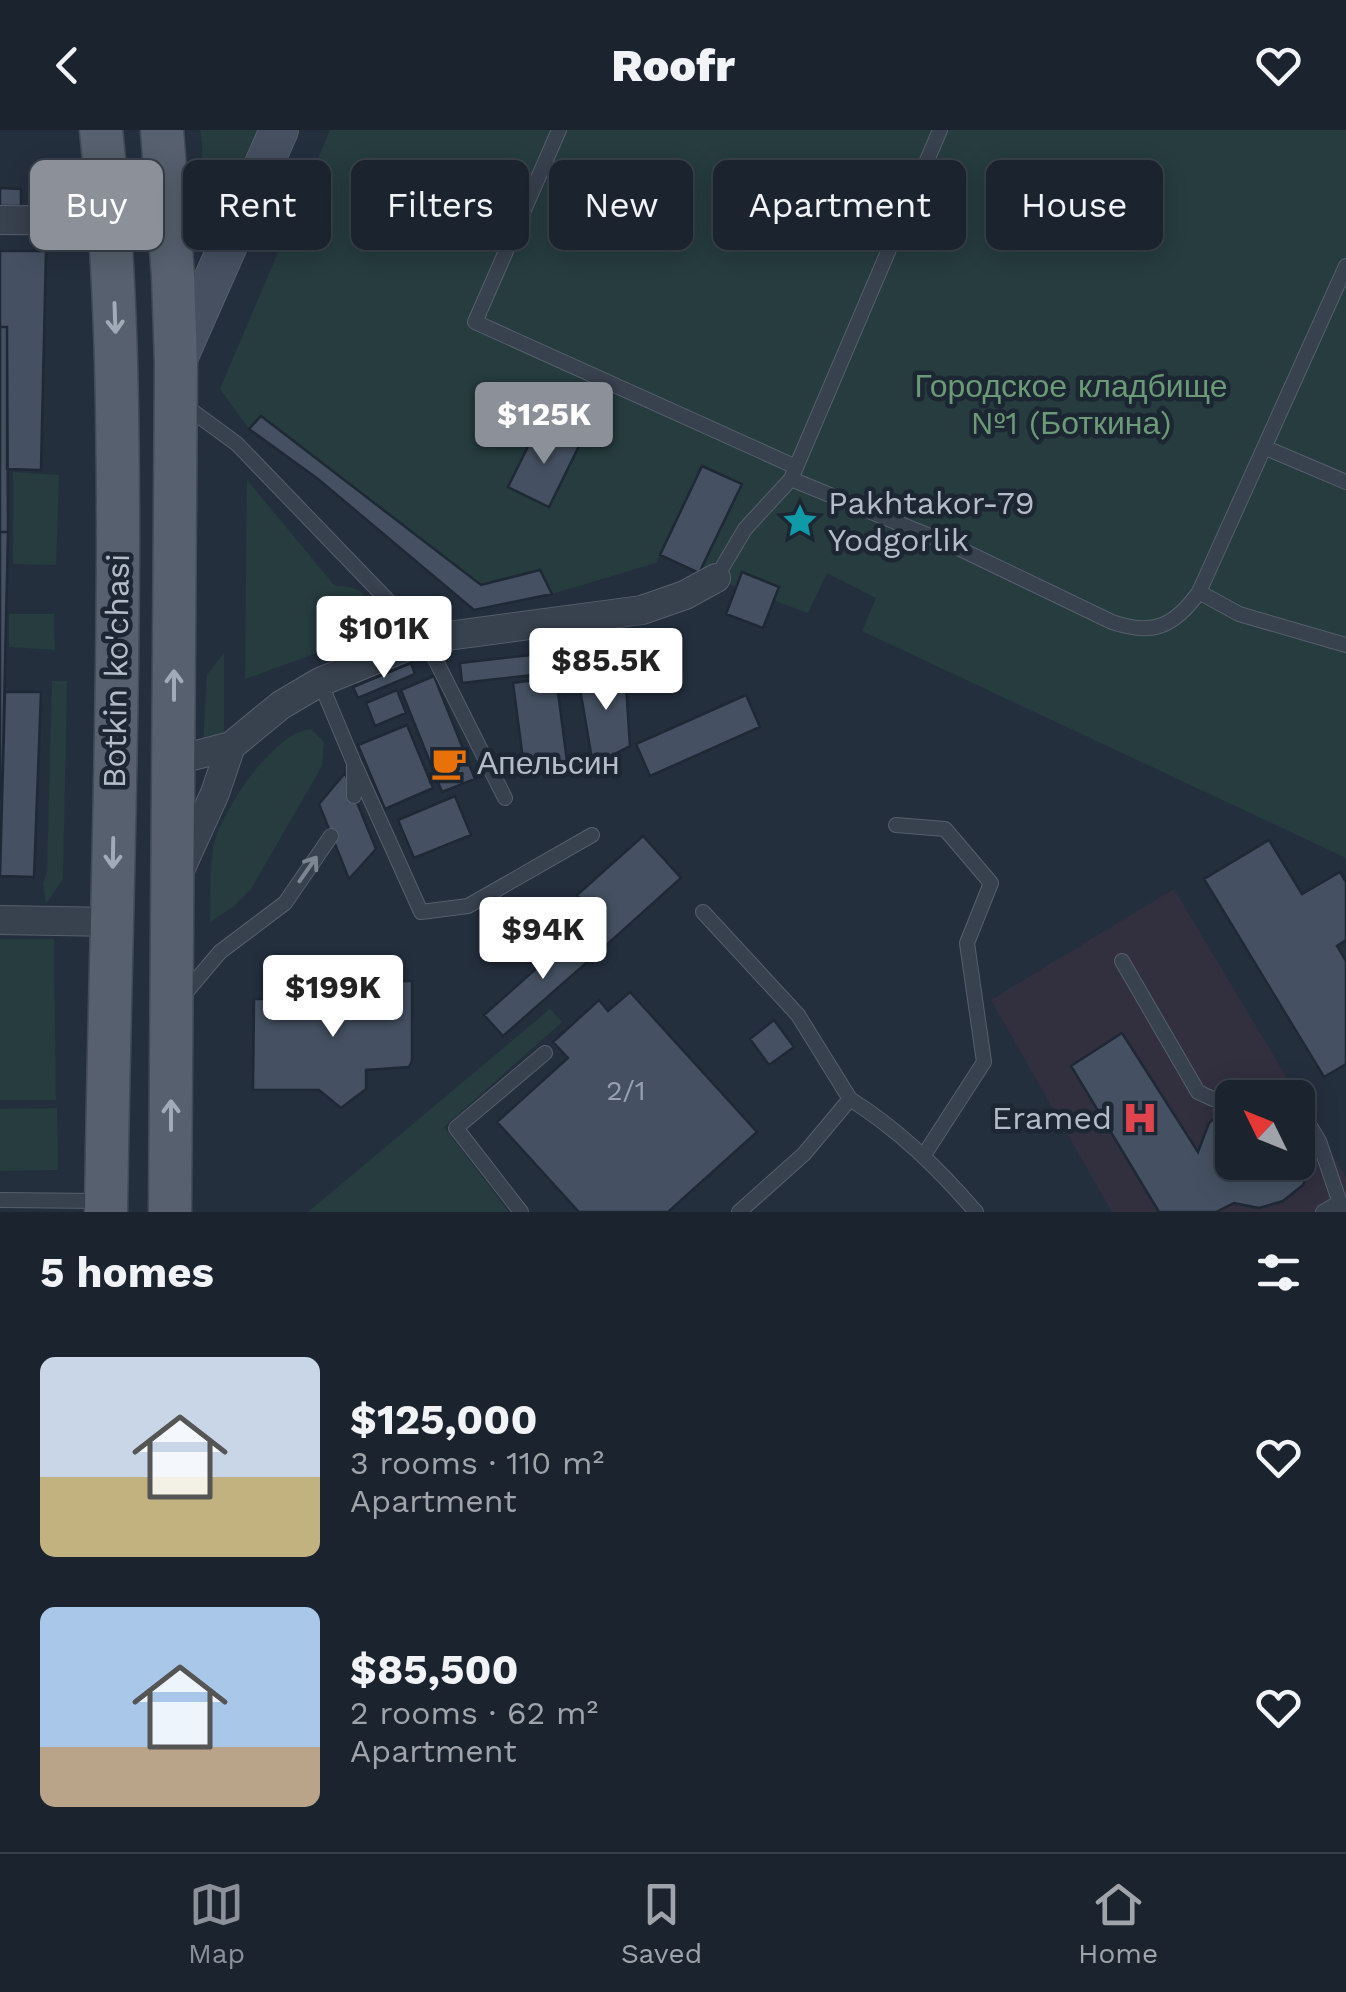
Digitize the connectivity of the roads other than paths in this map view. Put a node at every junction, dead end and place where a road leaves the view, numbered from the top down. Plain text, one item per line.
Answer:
1 (102, 130) edge
2 (162, 130) edge
3 (279, 130) edge
4 (559, 130) edge
5 (940, 130) edge
6 (105, 160) edge
7 (0, 220) edge
8 (30, 220) edge
9 (111, 250) edge
10 (1346, 266) edge
11 (176, 381) junction
12 (1266, 448) junction
13 (794, 473) junction
14 (1346, 482) edge
15 (716, 578) joint
16 (1199, 592) junction
17 (425, 639) junction
18 (1346, 645) edge
19 (320, 682) junction
20 (231, 746) junction
21 (174, 761) junction
22 (354, 762) junction
23 (354, 796) dead end
24 (505, 798) dead end
25 (896, 825) dead end
26 (592, 835) dead end
27 (332, 836) dead end
28 (173, 884) junction
29 (703, 912) dead end
30 (0, 920) edge
31 (112, 922) junction
32 (1122, 960) dead end
33 (172, 1010) junction
34 (545, 1053) dead end
35 (850, 1098) junction
36 (1215, 1099) edge
37 (1315, 1134) edge
38 (924, 1155) junction
39 (0, 1200) edge
40 (106, 1206) edge
41 (1340, 1208) edge
42 (170, 1212) edge
43 (522, 1212) edge
44 (739, 1212) edge
45 (976, 1212) edge
46 (1323, 1212) edge

1 - 6 main road, Botkin ko'chasi
2 - 11 main road, Botkin ko'chasi
3 - 11 street, Botkin ko'chasi
4 - 13 lane
5 - 13 lane
7 - 8 street
9 -> 31 main road, Botkin ko'chasi
10 - 12 lane
11 - 17 lane
21 -> 11 main road, Botkin ko'chasi
12 - 14 lane
12 - 16 lane
13 - 15 lane
13 - 16 lane
15 - 17 street
16 - 18 lane
17 - 19 street
17 - 24 lane
19 - 20 street
19 - 22 lane
20 - 21 street
20 - 28 street
21 - 28 main road, Botkin ko'chasi
22 - 23 lane
22 - 26 lane
25 - 38 lane
33 -> 27 lane
28 - 33 main road, Botkin ko'chasi
29 - 35 lane
30 - 31 street
31 - 40 main road, Botkin ko'chasi
32 - 36 lane
42 -> 33 main road, Botkin ko'chasi
34 - 43 lane
35 - 38 lane
35 - 44 lane
37 - 41 lane
38 - 45 lane
39 - 40 lane
41 - 46 lane

